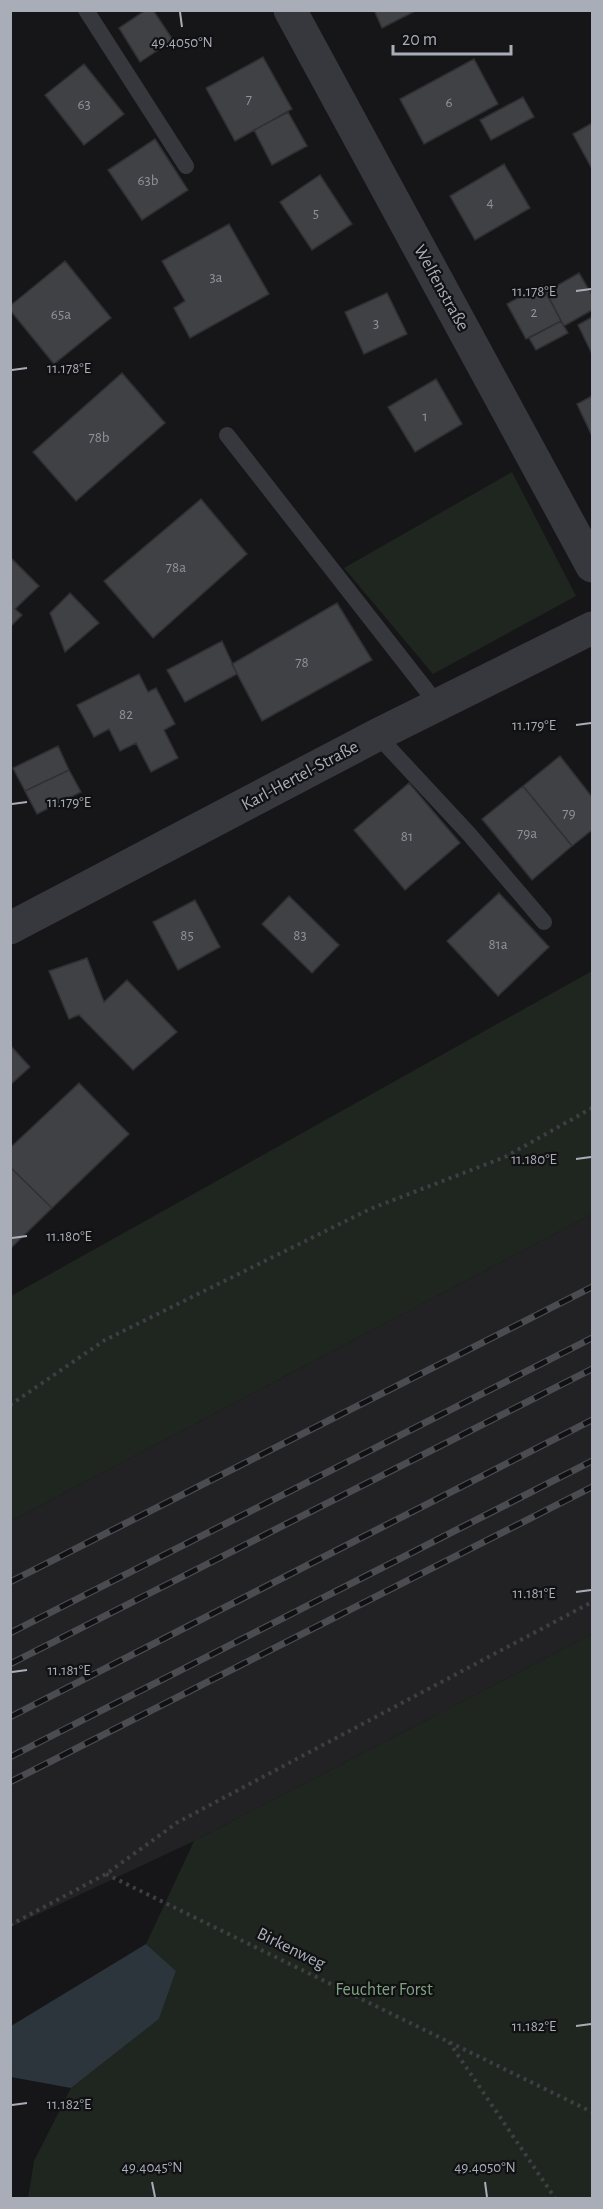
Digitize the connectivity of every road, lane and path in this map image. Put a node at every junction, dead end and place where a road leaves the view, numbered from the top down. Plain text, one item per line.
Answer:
1 (86, 10) edge
2 (290, 10) edge
3 (186, 166) dead end
4 (227, 435) dead end
5 (592, 566) edge
6 (592, 628) edge
7 (438, 705) junction
8 (377, 735) junction
9 (544, 922) dead end
10 (10, 928) edge
11 (592, 1108) edge
12 (10, 1405) edge
13 (592, 1602) edge
14 (106, 1874) junction
15 (10, 1925) edge
16 (449, 2041) junction
17 (592, 2112) edge
18 (555, 2199) edge

1 - 3 lane
2 - 5 street, Welfenstraße
4 - 7 lane
6 - 7 street, Karl-Hertel-Straße
7 - 8 street, Karl-Hertel-Straße
8 - 9 lane
8 - 10 street, Karl-Hertel-Straße
11 - 12 path
13 - 14 path
14 - 15 path
14 - 16 path, Birkenweg
16 - 17 path, Birkenweg
16 - 18 path

